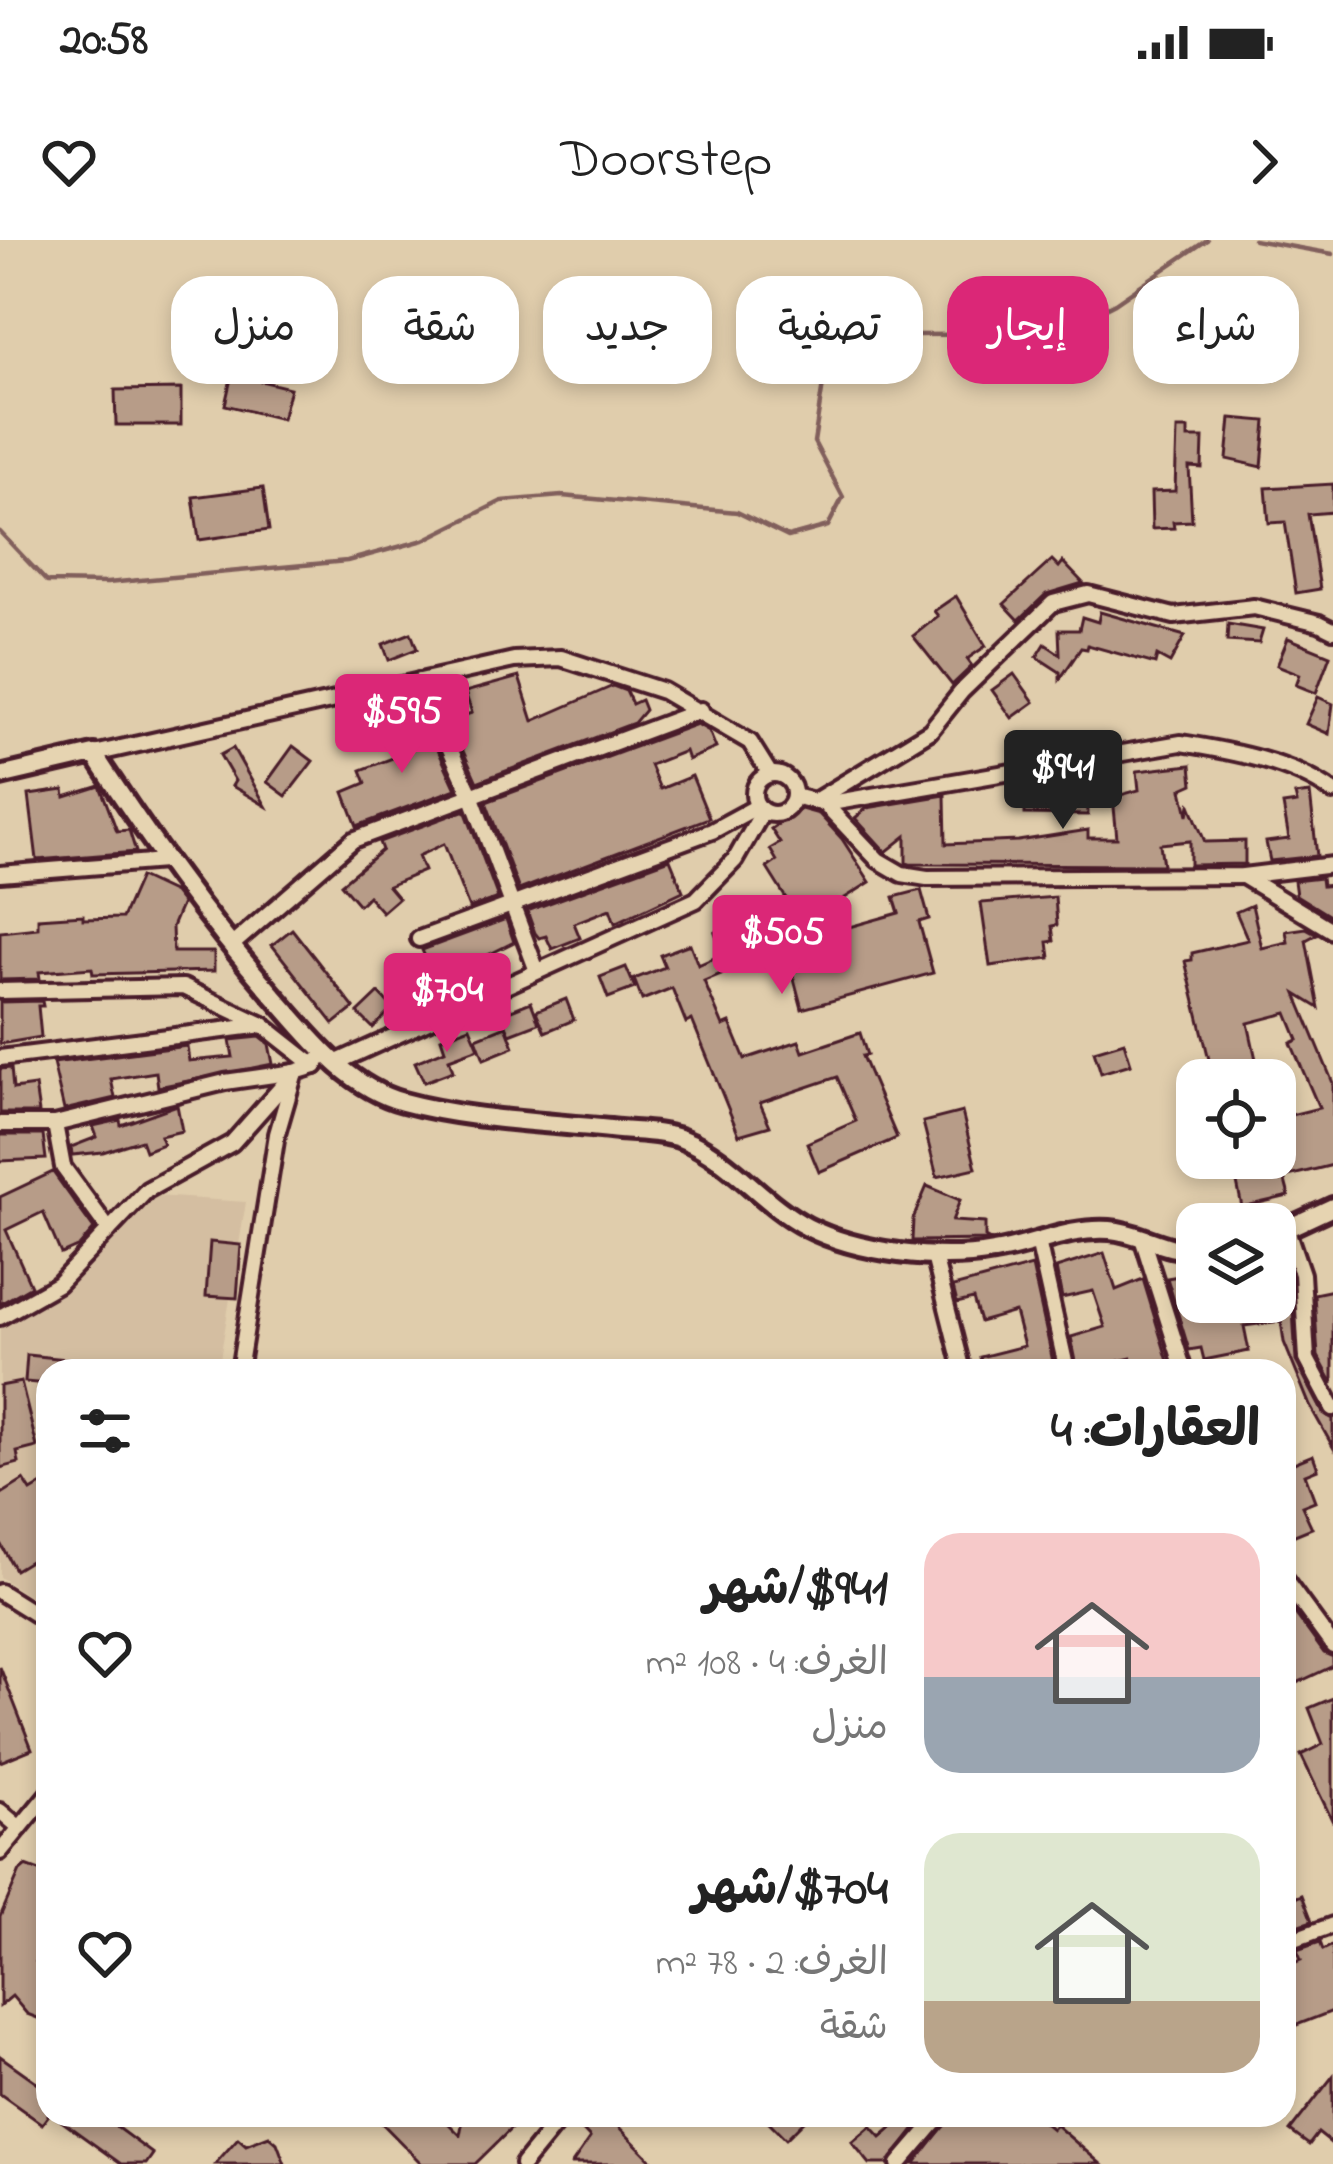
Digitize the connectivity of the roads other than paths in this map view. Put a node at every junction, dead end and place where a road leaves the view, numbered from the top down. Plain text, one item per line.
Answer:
1 (1333, 630) edge
2 (419, 681) junction
3 (701, 710) junction
4 (94, 754) junction
5 (770, 774) junction
6 (0, 776) edge
7 (1333, 791) edge
8 (471, 796) junction
9 (794, 796) junction
10 (820, 803) junction
11 (761, 809) junction
12 (164, 861) junction
13 (1333, 865) edge
14 (0, 874) edge
15 (1243, 876) junction
16 (510, 905) junction
17 (1333, 931) edge
18 (419, 939) dead end
19 (231, 946) junction
20 (537, 971) junction
21 (0, 991) edge
22 (263, 1024) junction
23 (0, 1058) edge
24 (325, 1060) junction
25 (295, 1072) junction
26 (0, 1124) edge
27 (55, 1124) junction
28 (1333, 1207) edge
29 (1296, 1225) edge
30 (110, 1230) junction
31 (1038, 1241) junction
32 (1143, 1241) junction
33 (1176, 1250) edge
34 (934, 1256) junction
35 (1296, 1262) edge
36 (0, 1317) edge
37 (241, 1359) edge
38 (961, 1359) edge
39 (1064, 1359) edge
40 (1180, 1359) edge
41 (1333, 1408) edge
42 (0, 1592) edge
43 (1296, 1595) edge
44 (36, 1614) edge
45 (1333, 1646) edge
46 (36, 1809) edge
47 (0, 1810) edge
48 (20, 1828) junction
49 (0, 1852) edge
50 (1333, 1925) edge
51 (1296, 1939) edge
52 (553, 2127) edge
53 (931, 2127) edge
54 (528, 2157) edge
55 (549, 2164) edge
56 (899, 2164) edge

1 - 10 street
2 - 3 street
2 - 4 street
2 - 8 street
3 - 5 street
3 - 8 street
4 - 6 street
4 - 12 street
5 - 9 street
5 - 11 street
7 - 10 street
8 - 16 street
8 - 19 street
9 - 10 street
9 - 11 street
10 - 15 street
11 - 16 street
11 - 20 street
12 - 14 street
12 - 19 street
13 - 15 street
15 - 17 street
16 - 18 street
16 - 20 street
19 - 24 street
20 - 24 street
21 - 22 street
22 - 23 street
22 - 24 street
24 - 25 street
24 - 34 street
25 - 27 street
25 - 30 street
25 - 37 street
26 - 27 street
27 - 30 street
28 - 29 street
30 - 36 street
31 - 32 street
31 - 34 street
31 - 39 street
32 - 33 street
32 - 40 street
34 - 38 street
35 - 41 street
42 - 44 street
43 - 45 street
46 - 48 street
47 - 48 street
48 - 49 street
50 - 51 street
52 - 54 street
53 - 56 street
54 - 55 street

